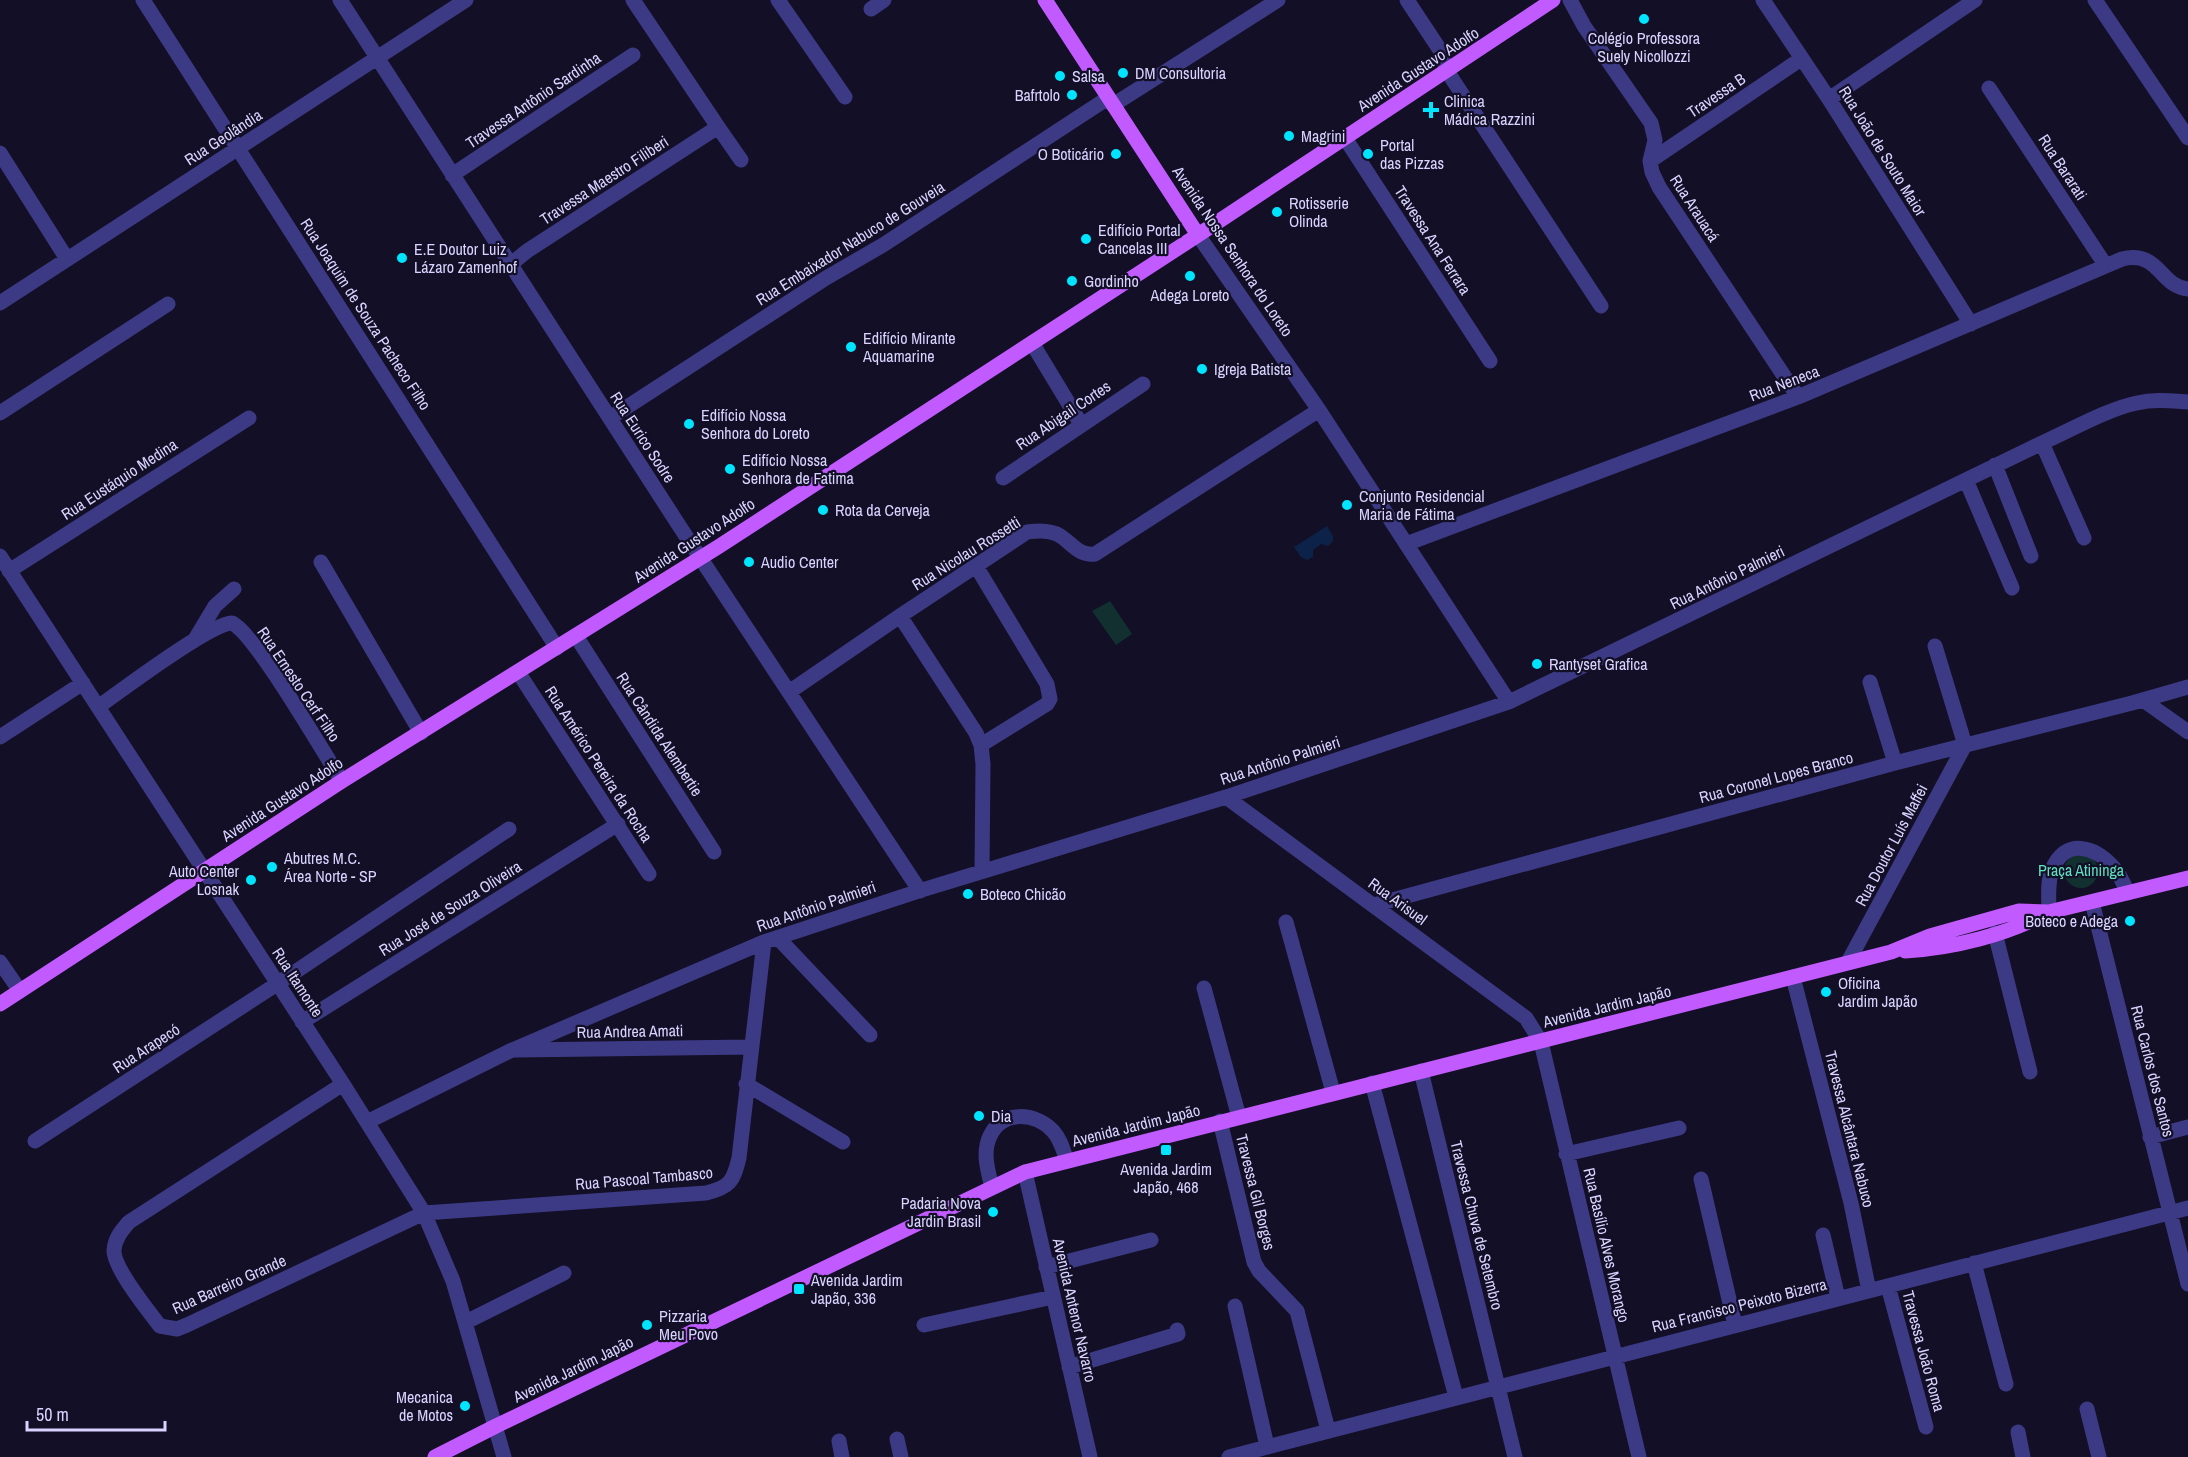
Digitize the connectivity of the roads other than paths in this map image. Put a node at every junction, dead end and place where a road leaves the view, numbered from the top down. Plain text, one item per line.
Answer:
1 (144, 0) edge
2 (340, 0) edge
3 (466, 0) edge
4 (633, 0) edge
5 (778, 0) edge
6 (884, 0) edge
7 (1046, 0) edge
8 (1278, 0) edge
9 (1407, 0) edge
10 (1553, 0) edge
11 (1570, 0) edge
12 (1763, 0) edge
13 (1975, 0) edge
14 (2095, 0) edge
15 (871, 9) dead end
16 (633, 55) dead end
17 (377, 58) junction
18 (1802, 58) junction
19 (1447, 71) junction
20 (1989, 88) dead end
21 (845, 97) dead end
22 (1829, 99) junction
23 (1111, 102) junction
24 (718, 127) junction
25 (1345, 138) junction
26 (2188, 138) edge
27 (238, 148) junction
28 (0, 153) edge
29 (741, 160) dead end
30 (1650, 160) junction
31 (452, 175) junction
32 (1198, 235) junction
33 (68, 259) junction
34 (510, 265) junction
35 (2106, 266) junction
36 (2188, 289) edge
37 (0, 303) edge
38 (168, 304) dead end
39 (1601, 306) dead end
40 (1971, 324) junction
41 (1032, 343) junction
42 (1490, 361) dead end
43 (1143, 384) dead end
44 (1798, 397) junction
45 (2188, 402) edge
46 (1319, 410) junction
47 (0, 413) edge
48 (249, 417) dead end
49 (610, 418) junction
50 (1081, 424) junction
51 (2042, 443) junction
52 (1995, 465) junction
53 (1003, 478) dead end
54 (1966, 480) junction
55 (2084, 538) dead end
56 (1406, 544) junction
57 (0, 556) edge
58 (2031, 556) dead end
59 (700, 558) junction
60 (321, 562) dead end
61 (976, 566) junction
62 (9, 571) junction
63 (2012, 588) dead end
64 (234, 590) dead end
65 (900, 616) junction
66 (576, 636) junction
67 (194, 641) junction
68 (1935, 646) dead end
69 (557, 648) junction
70 (518, 672) junction
71 (1870, 682) dead end
72 (83, 683) junction
73 (2188, 687) edge
74 (789, 692) junction
75 (2144, 699) junction
76 (1509, 702) junction
77 (98, 707) junction
78 (2188, 732) edge
79 (421, 733) junction
80 (0, 737) edge
81 (1965, 745) junction
82 (981, 746) junction
83 (1895, 764) junction
84 (342, 782) junction
85 (1226, 797) junction
86 (618, 824) junction
87 (510, 829) dead end
88 (714, 852) dead end
89 (203, 870) junction
90 (982, 871) junction
91 (650, 874) dead end
92 (2188, 878) edge
93 (920, 891) junction
94 (2128, 892) junction
95 (2092, 902) junction
96 (1374, 905) junction
97 (2049, 912) junction
98 (1286, 922) dead end
99 (1995, 933) junction
100 (771, 940) junction
101 (1891, 952) junction
102 (0, 962) edge
103 (1848, 962) junction
104 (1792, 977) junction
105 (277, 984) junction
106 (1204, 988) dead end
107 (20, 991) junction
108 (0, 1004) edge
109 (302, 1022) junction
110 (870, 1035) dead end
111 (1541, 1042) junction
112 (751, 1047) junction
113 (510, 1050) junction
114 (1421, 1071) junction
115 (2030, 1072) dead end
116 (1372, 1083) junction
117 (343, 1084) junction
118 (746, 1084) junction
119 (1334, 1092) junction
120 (1239, 1117) junction
121 (367, 1122) junction
122 (1220, 1122) junction
123 (2188, 1127) edge
124 (1679, 1128) dead end
125 (2150, 1137) junction
126 (35, 1141) dead end
127 (843, 1142) dead end
128 (1566, 1154) junction
129 (1067, 1161) junction
130 (1025, 1172) junction
131 (1701, 1179) dead end
132 (992, 1187) junction
133 (2188, 1208) edge
134 (424, 1213) junction
135 (2169, 1213) junction
136 (1823, 1235) dead end
137 (1151, 1240) dead end
138 (1974, 1263) junction
139 (1046, 1267) junction
140 (564, 1273) dead end
141 (2188, 1284) edge
142 (1888, 1286) junction
143 (1869, 1291) junction
144 (1053, 1297) junction
145 (1838, 1299) junction
146 (1235, 1305) dead end
147 (466, 1322) junction
148 (924, 1325) dead end
149 (1735, 1325) junction
150 (1176, 1330) dead end
151 (1615, 1356) junction
152 (1069, 1367) junction
153 (2006, 1384) dead end
154 (1498, 1386) junction
155 (1456, 1397) junction
156 (2086, 1409) dead end
157 (496, 1426) junction
158 (1926, 1427) dead end
159 (1328, 1430) junction
160 (2018, 1432) dead end
161 (897, 1439) dead end
162 (839, 1441) dead end
163 (1258, 1451) edge
164 (435, 1457) edge
165 (504, 1457) edge
166 (842, 1457) edge
167 (901, 1457) edge
168 (1090, 1457) edge
169 (1229, 1457) edge
170 (1515, 1457) edge
171 (1639, 1457) edge
172 (2023, 1457) edge
173 (2099, 1457) edge

1 - 27 street, Rua Joaquim de Souza Pacheco Filho
2 - 17 street, Rua Eurico Sodre
3 - 17 street, Rua Geolândia
4 - 24 street
5 - 21 street
6 - 15 street
7 - 23 main road, Avenida Nossa Senhora do Loreto
8 - 23 street, Rua Embaixador Nabuco de Gouveia
9 - 19 street
10 - 19 main road, Avenida Gustavo Adolfo
11 - 30 street, Rua Arauacá
12 - 18 street, Rua João de Souto Maior
13 - 22 street
14 - 26 street
16 - 31 street, Travessa Antônio Sardinha
17 - 27 street, Rua Geolândia
17 - 31 street, Rua Eurico Sodre
18 - 22 street, Rua João de Souto Maior
18 - 30 street, Travessa B
19 - 25 main road, Avenida Gustavo Adolfo
19 - 39 street
20 - 35 street, Rua Bararati
22 - 40 street, Rua João de Souto Maior
23 - 32 main road, Avenida Nossa Senhora do Loreto
23 - 49 street, Rua Embaixador Nabuco de Gouveia
24 - 29 street
24 - 34 street, Travessa Maestro Filiberi
25 - 32 main road, Avenida Gustavo Adolfo
25 - 42 street, Travessa Ana Ferrara
27 - 33 street, Rua Geolândia
27 - 69 street, Rua Joaquim de Souza Pacheco Filho
28 - 33 street
30 - 44 street, Rua Arauacá
31 - 34 street, Rua Eurico Sodre
32 - 41 main road, Avenida Gustavo Adolfo
32 - 46 street, Avenida Nossa Senhora do Loreto
33 - 37 street, Rua Geolândia
34 - 49 street, Rua Eurico Sodre
35 - 36 street, Rua Neneca
35 - 40 street, Rua Neneca
38 - 47 street
40 - 44 street, Rua Neneca
41 - 50 street
41 - 59 main road, Avenida Gustavo Adolfo
43 - 50 street, Rua Abigail Cortes
44 - 56 street, Rua Neneca
45 - 51 street, Rua Antônio Palmieri
46 - 56 street, Avenida Nossa Senhora do Loreto
46 - 61 street, Rua Nicolau Rossetti
48 - 62 street, Rua Eustáquio Medina
49 - 59 street, Rua Eurico Sodre
50 - 53 street, Rua Abigail Cortes
51 - 52 street, Rua Antônio Palmieri
51 - 55 street
52 - 54 street, Rua Antônio Palmieri
52 - 58 street
54 - 63 street
54 - 76 street, Rua Antônio Palmieri
56 - 76 street, Avenida Nossa Senhora do Loreto
57 - 62 street, Rua Itamonte
59 - 66 main road, Avenida Gustavo Adolfo
59 - 74 street, Rua Eurico Sodre
60 - 79 street
61 - 65 street, Rua Nicolau Rossetti
61 - 82 street
62 - 72 street, Rua Itamonte
64 - 67 street
65 - 74 street, Rua Nicolau Rossetti
65 - 82 street
66 - 69 main road, Avenida Gustavo Adolfo
66 - 88 street, Rua Cândida Alembertie
67 - 77 street, Rua Ernesto Cerf Filho
67 - 84 street, Rua Ernesto Cerf Filho
68 - 81 street
69 - 70 main road, Avenida Gustavo Adolfo
70 - 79 main road, Avenida Gustavo Adolfo
70 - 86 street, Rua Américo Pereira da Rocha
71 - 83 street
72 - 77 street, Rua Itamonte
72 - 80 street
73 - 75 street, Rua Coronel Lopes Branco
74 - 93 street, Rua Eurico Sodre
75 - 78 street
75 - 81 street, Rua Coronel Lopes Branco
76 - 85 street, Rua Antônio Palmieri
77 - 89 street, Rua Itamonte
79 - 84 main road, Avenida Gustavo Adolfo
81 - 83 street, Rua Coronel Lopes Branco
81 - 103 street, Rua Doutor Luís Maffei
82 - 90 street
83 - 96 street, Rua Coronel Lopes Branco
84 - 89 main road, Avenida Gustavo Adolfo
85 - 90 street, Rua Antônio Palmieri
85 - 96 street, Rua Arisuel
86 - 91 street, Rua Américo Pereira da Rocha
86 - 109 street, Rua José de Souza Oliveira
87 - 105 street, Rua Arapecó
89 - 105 street, Rua Itamonte
89 - 107 main road, Avenida Gustavo Adolfo
90 - 93 street, Rua Antônio Palmieri
92 - 94 main road, Avenida Jardim Japão
93 - 100 street, Rua Antônio Palmieri
94 - 95 main road, Avenida Jardim Japão
94 - 97 street
95 - 97 main road, Avenida Jardim Japão
95 - 125 street, Rua Carlos dos Santos
96 - 111 street, Rua Arisuel
97 - 99 main road, Avenida Jardim Japão
97 - 101 main road, Avenida Jardim Japão
98 - 119 street
99 - 101 main road, Avenida Jardim Japão
99 - 115 street
100 - 110 street
100 - 112 street, Rua Pascoal Tambasco
100 - 113 street, Rua Antônio Palmieri
101 - 103 main road, Avenida Jardim Japão
102 - 107 street
103 - 104 main road, Avenida Jardim Japão
104 - 111 main road, Avenida Jardim Japão
104 - 143 street, Travessa Alcântara Nabuco
105 - 109 street, Rua Itamonte
105 - 126 street, Rua Arapecó
106 - 120 street
107 - 108 main road, Avenida Gustavo Adolfo
109 - 117 street, Rua Itamonte
111 - 114 main road, Avenida Jardim Japão
111 - 128 street, Rua Basílio Alves Morango
112 - 113 street, Rua Andrea Amati
112 - 118 street, Rua Pascoal Tambasco
113 - 121 street, Rua Antônio Palmieri
114 - 116 main road, Avenida Jardim Japão
114 - 154 street, Travessa Chuva de Setembro
116 - 119 main road, Avenida Jardim Japão
116 - 155 street
117 - 121 street, Rua Itamonte
117 - 134 street, Rua Barreiro Grande
118 - 127 street
118 - 134 street, Rua Pascoal Tambasco
119 - 120 main road, Avenida Jardim Japão
120 - 122 main road, Avenida Jardim Japão
121 - 134 street, Rua Itamonte
122 - 129 main road, Avenida Jardim Japão
122 - 159 street, Travessa Gil Borges
123 - 125 street
124 - 128 street
125 - 135 street, Rua Carlos dos Santos
128 - 151 street, Rua Basílio Alves Morango
129 - 130 main road, Avenida Jardim Japão
129 - 132 street
130 - 132 main road, Avenida Jardim Japão
130 - 139 street, Avenida Antenor Navarro
131 - 149 street
132 - 157 main road, Avenida Jardim Japão
133 - 135 street, Rua Francisco Peixoto Bizerra
134 - 147 street, Rua Itamonte
135 - 138 street, Rua Francisco Peixoto Bizerra
135 - 141 street, Rua Carlos dos Santos
136 - 145 street
137 - 139 street
138 - 142 street, Rua Francisco Peixoto Bizerra
138 - 153 street
139 - 144 street, Avenida Antenor Navarro
140 - 147 street
142 - 143 street, Rua Francisco Peixoto Bizerra
142 - 158 street, Travessa João Roma
143 - 145 street, Rua Francisco Peixoto Bizerra
144 - 148 street
144 - 152 street, Avenida Antenor Navarro
145 - 149 street, Rua Francisco Peixoto Bizerra
146 - 163 street
147 - 157 street, Rua Itamonte
149 - 151 street, Rua Francisco Peixoto Bizerra
150 - 152 street
151 - 154 street, Rua Francisco Peixoto Bizerra
151 - 171 street, Rua Basílio Alves Morango
152 - 168 street, Avenida Antenor Navarro
154 - 155 street, Rua Francisco Peixoto Bizerra
154 - 170 street, Travessa Chuva de Setembro
155 - 159 street, Rua Francisco Peixoto Bizerra
156 - 173 street
157 - 164 main road, Avenida Jardim Japão
157 - 165 street, Rua Itamonte
159 - 163 street, Rua Francisco Peixoto Bizerra
160 - 172 street
161 - 167 street
162 - 166 street
163 - 169 street, Rua Francisco Peixoto Bizerra

